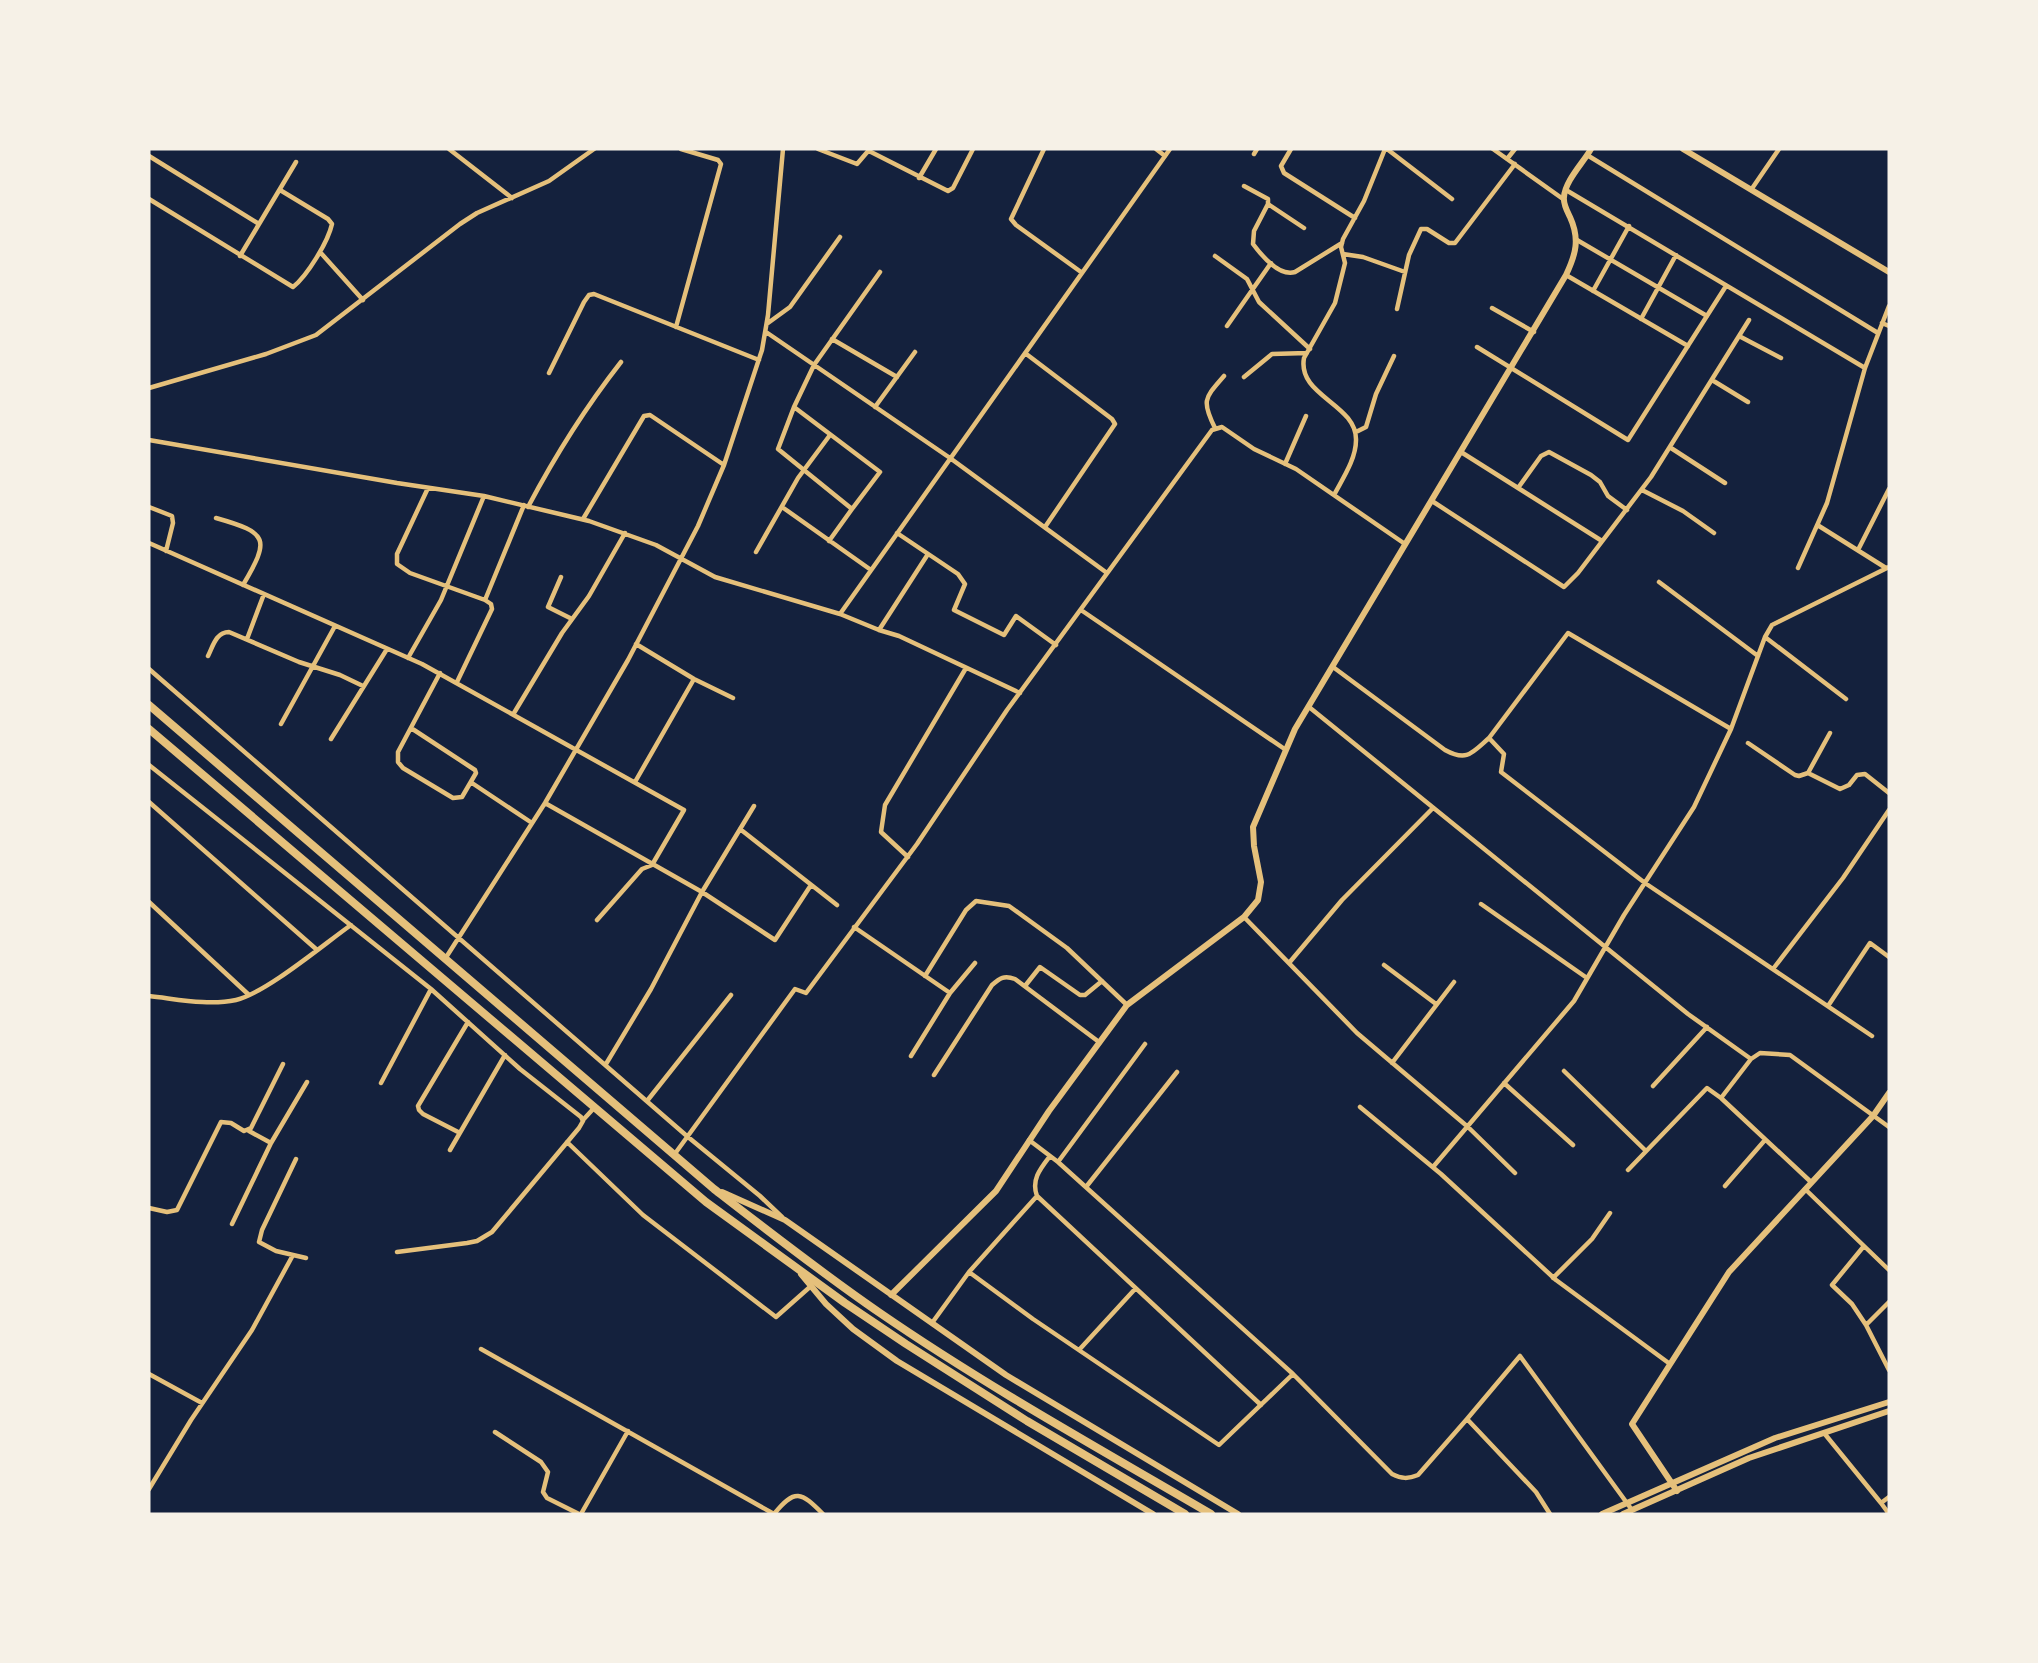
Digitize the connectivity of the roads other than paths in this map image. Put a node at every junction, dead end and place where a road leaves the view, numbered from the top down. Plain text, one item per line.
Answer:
1 (449, 149) edge
2 (594, 149) edge
3 (681, 149) edge
4 (783, 149) edge
5 (818, 149) edge
6 (936, 149) edge
7 (973, 149) edge
8 (1044, 149) edge
9 (1156, 149) edge
10 (1170, 149) edge
11 (1291, 149) edge
12 (1386, 149) edge
13 (1493, 149) edge
14 (1515, 149) edge
15 (1683, 149) edge
16 (1779, 149) edge
17 (827, 150) edge
18 (869, 150) edge
19 (1589, 152) edge
20 (149, 156) edge
21 (1166, 156) junction
22 (1507, 159) junction
23 (296, 162) dead end
24 (1515, 164) junction
25 (919, 178) junction
26 (1244, 186) dead end
27 (280, 190) junction
28 (1566, 190) junction
29 (1751, 190) junction
30 (512, 198) junction
31 (149, 199) edge
32 (1452, 199) dead end
33 (1563, 199) junction
34 (1268, 204) junction
35 (1355, 218) junction
36 (259, 224) junction
37 (1629, 226) junction
38 (1304, 228) dead end
39 (840, 237) dead end
40 (1577, 240) junction
41 (1342, 243) junction
42 (320, 252) junction
43 (1343, 254) junction
44 (1676, 255) junction
45 (240, 256) junction
46 (1215, 256) dead end
47 (1611, 259) junction
48 (1271, 263) junction
49 (880, 272) dead end
50 (1081, 272) junction
51 (1405, 272) junction
52 (1889, 272) edge
53 (1566, 275) junction
54 (1659, 286) junction
55 (1726, 286) junction
56 (1252, 289) junction
57 (1593, 291) junction
58 (363, 300) junction
59 (1889, 306) edge
60 (1492, 308) dead end
61 (1397, 309) dead end
62 (1707, 316) junction
63 (1641, 319) junction
64 (1749, 320) dead end
65 (1881, 323) junction
66 (767, 324) junction
67 (1227, 326) dead end
68 (1889, 326) edge
69 (676, 327) junction
70 (766, 332) junction
71 (1534, 332) junction
72 (1878, 333) junction
73 (1740, 336) junction
74 (832, 339) junction
75 (1688, 346) junction
76 (1477, 347) dead end
77 (1308, 351) junction
78 (915, 352) dead end
79 (1024, 352) junction
80 (1394, 356) dead end
81 (1781, 358) dead end
82 (759, 360) junction
83 (621, 362) dead end
84 (814, 365) junction
85 (1513, 368) junction
86 (1865, 368) junction
87 (549, 373) dead end
88 (1224, 376) dead end
89 (897, 377) junction
90 (1244, 377) dead end
91 (1712, 380) junction
92 (149, 388) edge
93 (1748, 402) dead end
94 (794, 407) junction
95 (875, 407) junction
96 (1306, 416) dead end
97 (1215, 428) junction
98 (1356, 432) junction
99 (830, 435) junction
100 (149, 440) edge
101 (1671, 448) junction
102 (1461, 452) junction
103 (950, 458) junction
104 (1286, 464) junction
105 (724, 465) junction
106 (804, 470) junction
107 (1725, 483) dead end
108 (428, 488) junction
109 (1518, 488) junction
110 (1889, 489) edge
111 (1642, 490) junction
112 (1334, 495) junction
113 (484, 496) junction
114 (1432, 501) junction
115 (526, 506) junction
116 (149, 507) edge
117 (782, 507) junction
118 (852, 509) junction
119 (1627, 510) junction
120 (216, 518) dead end
121 (583, 519) junction
122 (1819, 526) junction
123 (1045, 527) junction
124 (625, 533) junction
125 (897, 533) junction
126 (1714, 533) dead end
127 (829, 541) junction
128 (1602, 541) junction
129 (149, 543) edge
130 (1405, 544) junction
131 (1858, 550) junction
132 (166, 551) junction
133 (756, 552) dead end
134 (928, 554) junction
135 (682, 558) junction
136 (1798, 568) dead end
137 (1888, 568) edge
138 (871, 570) junction
139 (1107, 573) junction
140 (561, 577) dead end
141 (1659, 582) dead end
142 (243, 585) junction
143 (447, 587) junction
144 (264, 594) junction
145 (485, 600) junction
146 (1081, 610) junction
147 (840, 614) junction
148 (572, 619) junction
149 (335, 626) junction
150 (879, 630) junction
151 (1765, 637) junction
152 (247, 639) junction
153 (636, 644) junction
154 (1056, 645) junction
155 (387, 649) junction
156 (208, 656) dead end
157 (1758, 656) junction
158 (408, 658) junction
159 (312, 666) junction
160 (1333, 667) junction
161 (966, 668) junction
162 (149, 669) edge
163 (440, 673) junction
164 (694, 678) junction
165 (457, 682) junction
166 (363, 686) junction
167 (1020, 693) junction
168 (733, 698) dead end
169 (1846, 699) dead end
170 (149, 705) edge
171 (1309, 707) junction
172 (514, 713) junction
173 (281, 724) dead end
174 (411, 728) junction
175 (149, 729) edge
176 (1731, 729) junction
177 (1830, 733) dead end
178 (1489, 738) junction
179 (331, 739) dead end
180 (1748, 743) dead end
181 (576, 749) junction
182 (1286, 750) junction
183 (149, 765) edge
184 (1808, 773) junction
185 (635, 782) junction
186 (472, 783) junction
187 (1889, 793) edge
188 (149, 802) edge
189 (545, 803) junction
190 (754, 806) dead end
191 (1433, 808) junction
192 (1889, 810) edge
193 (532, 823) junction
194 (740, 829) junction
195 (908, 857) junction
196 (652, 866) junction
197 (1645, 883) junction
198 (811, 885) junction
199 (702, 892) junction
200 (149, 902) edge
201 (1480, 904) dead end
202 (837, 905) dead end
203 (1244, 917) junction
204 (597, 920) dead end
205 (351, 925) junction
206 (854, 928) junction
207 (460, 937) junction
208 (1605, 947) junction
209 (317, 950) junction
210 (1889, 957) edge
211 (445, 959) junction
212 (975, 963) dead end
213 (1289, 963) junction
214 (1384, 965) dead end
215 (1773, 969) junction
216 (925, 976) junction
217 (1587, 978) junction
218 (1102, 981) junction
219 (1454, 982) dead end
220 (1024, 986) junction
221 (431, 989) junction
222 (950, 993) junction
223 (249, 995) junction
224 (731, 995) dead end
225 (149, 996) edge
226 (1127, 1004) junction
227 (1437, 1005) junction
228 (1828, 1006) junction
229 (469, 1022) junction
230 (1707, 1027) junction
231 (1872, 1036) dead end
232 (1099, 1042) junction
233 (1145, 1044) dead end
234 (505, 1055) junction
235 (911, 1056) dead end
236 (1751, 1059) junction
237 (1392, 1063) junction
238 (284, 1064) dead end
239 (606, 1064) junction
240 (1564, 1071) dead end
241 (1177, 1072) dead end
242 (934, 1075) dead end
243 (307, 1082) dead end
244 (381, 1083) dead end
245 (1504, 1083) junction
246 (1653, 1086) dead end
247 (1889, 1093) edge
248 (1721, 1098) junction
249 (647, 1101) junction
250 (1360, 1107) dead end
251 (594, 1108) junction
252 (1872, 1116) junction
253 (583, 1120) junction
254 (1468, 1127) junction
255 (1889, 1127) edge
256 (248, 1131) junction
257 (460, 1133) junction
258 (688, 1137) junction
259 (1029, 1140) junction
260 (1765, 1140) junction
261 (568, 1142) junction
262 (271, 1143) junction
263 (1573, 1144) dead end
264 (450, 1150) dead end
265 (1646, 1151) junction
266 (674, 1155) junction
267 (1050, 1156) junction
268 (296, 1159) dead end
269 (1058, 1162) junction
270 (1433, 1167) junction
271 (1628, 1170) dead end
272 (1515, 1173) dead end
273 (1811, 1182) junction
274 (1725, 1186) dead end
275 (1086, 1187) junction
276 (1804, 1188) junction
277 (714, 1189) junction
278 (1037, 1196) junction
279 (149, 1208) edge
280 (1610, 1213) dead end
281 (785, 1220) junction
282 (232, 1224) dead end
283 (1864, 1246) junction
284 (397, 1252) dead end
285 (293, 1255) junction
286 (306, 1258) dead end
287 (794, 1267) junction
288 (1889, 1270) edge
289 (969, 1272) junction
290 (1553, 1278) junction
291 (811, 1286) junction
292 (1135, 1289) junction
293 (891, 1295) junction
294 (1889, 1302) edge
295 (932, 1323) junction
296 (1866, 1325) junction
297 (481, 1349) dead end
298 (1079, 1350) junction
299 (1670, 1364) junction
300 (1889, 1370) edge
301 (149, 1374) edge
302 (1293, 1374) junction
303 (1889, 1402) edge
304 (202, 1403) junction
305 (1261, 1405) junction
306 (1889, 1411) edge
307 (1467, 1419) junction
308 (628, 1431) junction
309 (495, 1432) dead end
310 (1824, 1433) junction
311 (1671, 1482) junction
312 (149, 1489) edge
313 (1676, 1490) junction
314 (1889, 1497) edge
315 (1627, 1503) junction
316 (1881, 1503) junction
317 (1632, 1510) junction
318 (580, 1514) edge
319 (774, 1514) edge
320 (823, 1514) edge
321 (1153, 1514) edge
322 (1185, 1514) edge
323 (1211, 1514) edge
324 (1238, 1514) edge
325 (1550, 1514) edge
326 (1602, 1514) edge
327 (1623, 1514) edge
328 (1889, 1514) edge

1 - 30 street
2 - 30 street
3 - 69 street
4 - 66 street
5 - 17 street
6 - 25 street
7 - 25 street
8 - 50 street
9 - 21 street
10 - 21 street
11 - 35 street
12 - 32 street
12 - 35 street
13 - 22 street
14 - 22 street
15 - 29 street
16 - 29 street
17 - 18 street
18 - 25 street
19 - 28 street
19 - 72 street
20 - 36 street
21 - 50 street
22 - 24 street
23 - 27 street
24 - 33 street
24 - 51 street
26 - 34 street
27 - 36 street
27 - 42 street
28 - 33 street
28 - 37 street
29 - 52 street
30 - 58 street
31 - 45 street
33 - 40 street
34 - 38 street
34 - 48 street
35 - 41 street
36 - 45 street
37 - 44 street
37 - 47 street
39 - 66 street
40 - 47 street
40 - 53 street
41 - 43 street
41 - 48 street
42 - 45 street
42 - 58 street
43 - 51 street
43 - 77 street
44 - 54 street
44 - 55 street
46 - 56 street
47 - 54 street
47 - 57 street
48 - 56 street
49 - 74 street
50 - 79 street
51 - 61 street
53 - 57 street
53 - 71 street
54 - 62 street
54 - 63 street
55 - 62 street
55 - 86 street
56 - 67 street
56 - 77 street
57 - 63 street
58 - 92 street
59 - 65 street
60 - 71 street
62 - 75 street
63 - 75 street
64 - 73 street
65 - 68 street
65 - 72 street
66 - 70 street
69 - 82 street
69 - 87 street
70 - 82 street
70 - 84 street
71 - 85 street
72 - 86 street
73 - 81 street
73 - 91 street
74 - 84 street
74 - 89 street
75 - 85 street
76 - 85 street
77 - 90 street
77 - 98 street
78 - 89 street
79 - 103 street
79 - 123 street
80 - 98 street
82 - 105 street
83 - 115 street
84 - 94 street
84 - 95 street
85 - 102 street
86 - 122 street
88 - 97 street
89 - 95 street
91 - 93 street
91 - 101 street
94 - 99 street
94 - 106 street
95 - 103 street
96 - 104 street
97 - 104 street
97 - 139 street
98 - 112 street
99 - 106 street
99 - 118 street
100 - 108 street
101 - 107 street
101 - 111 street
102 - 109 street
102 - 114 street
103 - 123 street
103 - 125 street
104 - 112 street
105 - 121 street
105 - 135 street
106 - 117 street
106 - 118 street
108 - 113 street
108 - 143 street
109 - 119 street
109 - 128 street
110 - 131 street
111 - 119 street
111 - 126 street
112 - 130 street
113 - 115 street
113 - 143 street
114 - 128 street
114 - 130 street
115 - 121 street
115 - 145 street
116 - 132 street
117 - 127 street
117 - 133 street
118 - 127 street
119 - 128 street
120 - 142 street
121 - 124 street
122 - 131 street
122 - 136 street
123 - 139 street
124 - 135 street
124 - 148 street
125 - 134 street
125 - 138 street
127 - 138 street
129 - 132 street
130 - 160 street
131 - 137 street
132 - 142 street
134 - 150 street
134 - 154 street
135 - 147 street
135 - 153 street
137 - 151 street
138 - 147 street
139 - 146 street
140 - 148 street
141 - 157 street
142 - 144 street
143 - 145 street
143 - 158 street
144 - 149 street
144 - 152 street
145 - 165 street
146 - 154 street
146 - 182 street
147 - 150 street
148 - 172 street
149 - 155 street
149 - 159 street
150 - 161 street
151 - 157 street
151 - 169 street
152 - 156 street
152 - 159 street
153 - 164 street
153 - 181 street
154 - 167 street
155 - 158 street
155 - 166 street
157 - 176 street
158 - 163 street
159 - 166 street
159 - 173 street
160 - 171 street
160 - 178 street
161 - 167 street
161 - 195 street
162 - 207 street
163 - 165 street
163 - 174 street
164 - 168 street
164 - 185 street
165 - 172 street
166 - 179 street
167 - 195 street
170 - 211 highway
171 - 182 street
171 - 191 street
172 - 181 street
174 - 186 street
174 - 186 street
175 - 251 highway
176 - 178 street
176 - 197 street
177 - 184 street
178 - 197 street
180 - 184 street
181 - 185 street
181 - 189 street
182 - 203 street
183 - 205 street
184 - 187 street
185 - 196 street
186 - 193 street
188 - 209 street
189 - 193 street
189 - 196 street
190 - 194 street
191 - 208 street
191 - 213 street
192 - 215 street
193 - 207 street
194 - 198 street
194 - 199 street
195 - 206 street
196 - 199 street
196 - 204 street
197 - 208 street
197 - 215 street
198 - 199 street
198 - 202 street
199 - 239 street
200 - 223 street
201 - 217 street
203 - 213 street
203 - 226 street
205 - 209 street
205 - 221 street
206 - 216 street
206 - 258 street
207 - 211 street
207 - 239 street
208 - 217 street
208 - 230 street
209 - 223 street
210 - 228 street
211 - 266 highway
212 - 222 street
213 - 237 street
214 - 227 street
215 - 228 street
216 - 218 street
216 - 222 street
217 - 245 street
218 - 220 street
218 - 226 street
219 - 227 street
220 - 232 street
220 - 242 street
221 - 229 street
221 - 244 street
222 - 235 street
223 - 225 street
224 - 249 street
226 - 232 street
227 - 237 street
228 - 231 street
229 - 234 street
229 - 257 street
230 - 236 street
230 - 246 street
232 - 259 street
233 - 269 street
234 - 253 street
234 - 257 street
236 - 248 street
236 - 252 street
237 - 254 street
238 - 256 street
239 - 249 street
240 - 265 street
241 - 275 street
243 - 262 street
245 - 254 street
245 - 263 street
247 - 252 street
248 - 260 street
248 - 265 street
249 - 258 street
250 - 270 street
251 - 253 street
251 - 287 highway
252 - 255 street
252 - 273 street
253 - 261 street
254 - 270 street
254 - 272 street
256 - 262 street
256 - 279 street
257 - 264 street
258 - 266 street
258 - 281 street
259 - 267 street
259 - 293 street
260 - 273 street
260 - 274 street
261 - 284 street
261 - 291 street
262 - 282 street
265 - 271 street
266 - 277 highway
267 - 269 street
267 - 278 street
268 - 285 street
269 - 275 street
270 - 290 street
273 - 276 street
275 - 302 street
276 - 283 street
276 - 299 street
277 - 281 street
277 - 323 highway
278 - 289 street
278 - 292 street
280 - 290 street
281 - 293 street
283 - 288 street
283 - 296 street
285 - 286 street
285 - 304 street
287 - 291 street
287 - 322 highway
289 - 295 street
289 - 298 street
290 - 299 street
291 - 321 street
292 - 298 street
292 - 305 street
293 - 295 street
294 - 296 street
295 - 324 street
296 - 300 street
297 - 308 street
298 - 305 street
299 - 311 street
301 - 304 street
302 - 305 street
302 - 307 street
303 - 311 street
304 - 312 street
306 - 310 street
307 - 315 street
307 - 325 street
308 - 318 street
308 - 319 street
309 - 318 street
310 - 313 street
310 - 316 street
311 - 313 street
311 - 315 street
313 - 317 street
314 - 316 street
315 - 317 street
315 - 326 street
316 - 328 street
317 - 327 street
319 - 320 street

